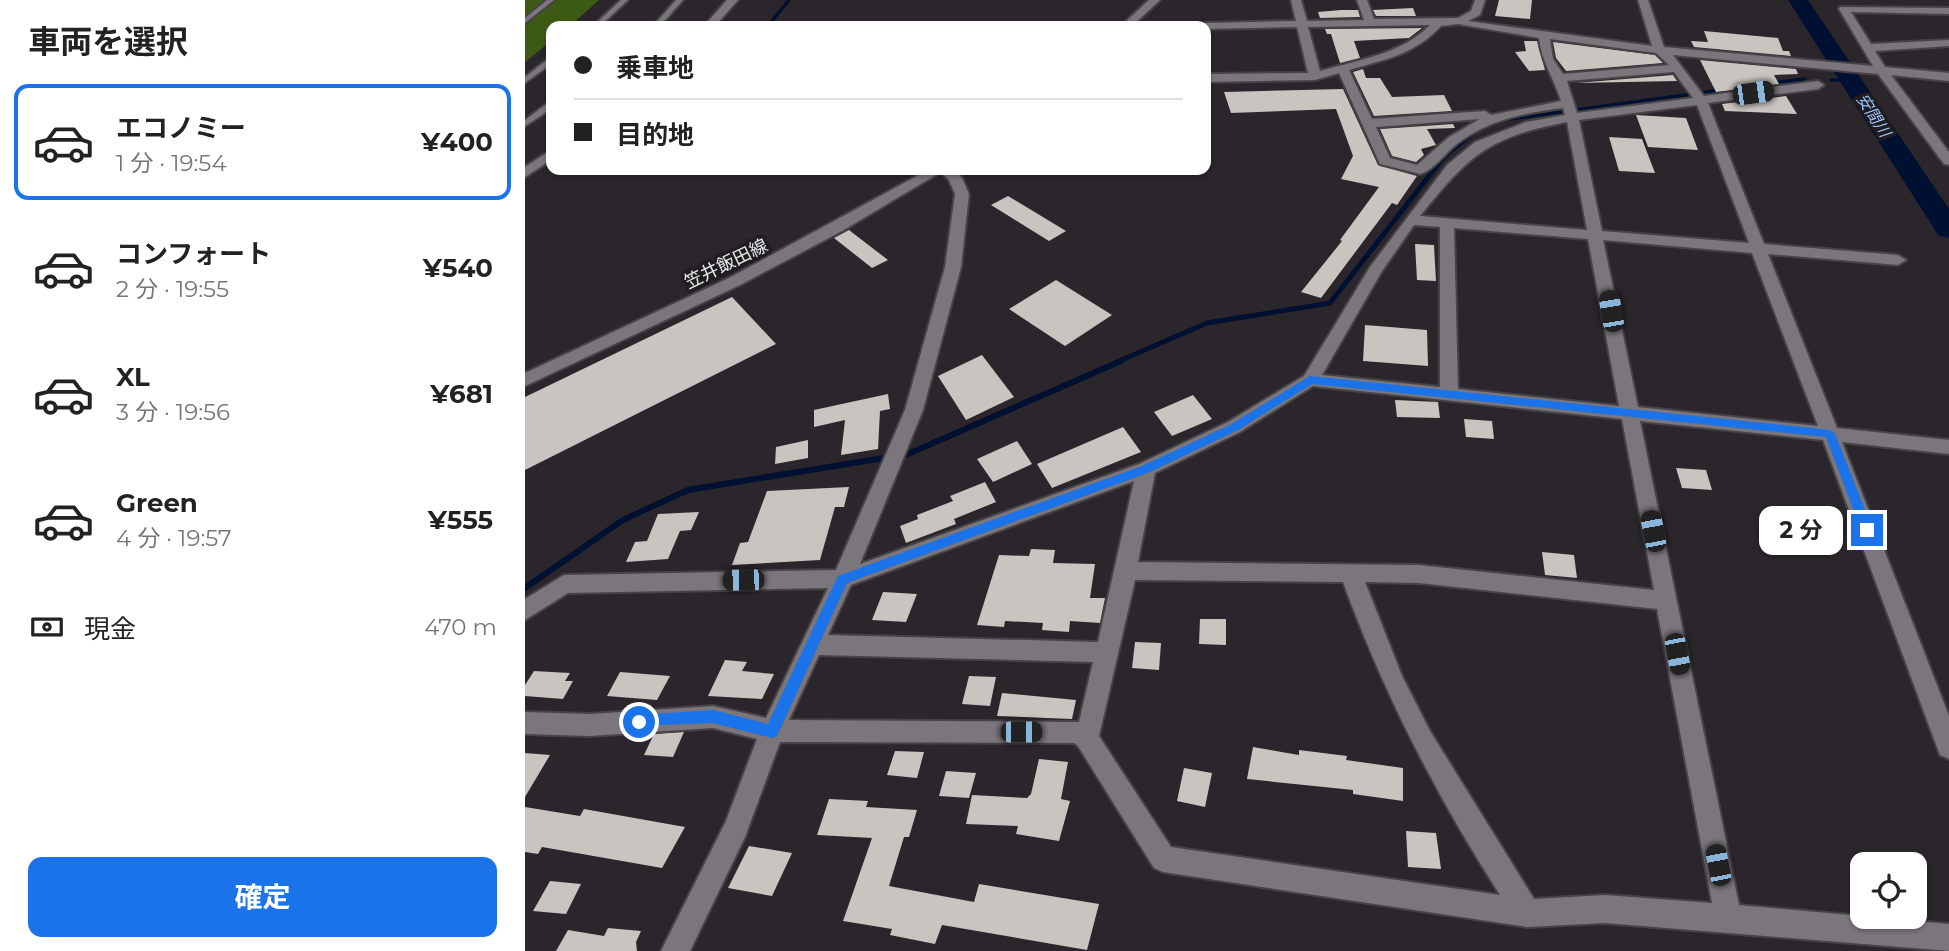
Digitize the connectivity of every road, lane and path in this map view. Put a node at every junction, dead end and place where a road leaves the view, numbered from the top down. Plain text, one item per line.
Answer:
1 (551, 0) edge
2 (625, 0) edge
3 (680, 0) edge
4 (733, 0) edge
5 (1155, 0) edge
6 (1296, 0) edge
7 (1362, 0) edge
8 (1480, 0) edge
9 (1643, 0) edge
10 (1898, 0) edge
11 (1908, 9) junction
12 (1949, 11) edge
13 (525, 21) edge
14 (602, 21) edge
15 (661, 21) edge
16 (714, 21) edge
17 (1132, 21) edge
18 (1460, 21) junction
19 (1370, 22) junction
20 (1302, 24) junction
21 (1211, 26) edge
22 (1544, 35) junction
23 (1949, 43) edge
24 (1869, 48) junction
25 (1659, 50) junction
26 (1609, 57) junction
27 (546, 65) edge
28 (1677, 68) junction
29 (1875, 68) junction
30 (1343, 69) junction
31 (1315, 76) junction
32 (1949, 77) edge
33 (1211, 78) edge
34 (1560, 78) junction
35 (525, 81) edge
36 (1818, 85) dead end
37 (1698, 95) junction
38 (546, 109) edge
39 (1570, 110) junction
40 (1497, 114) junction
41 (1371, 123) junction
42 (525, 124) edge
43 (1949, 134) edge
44 (1930, 136) junction
45 (546, 158) edge
46 (1949, 161) edge
47 (525, 173) edge
48 (928, 175) edge
49 (952, 175) edge
50 (1410, 220) junction
51 (1447, 222) junction
52 (1597, 234) junction
53 (1758, 248) junction
54 (1898, 260) dead end
55 (525, 380) edge
56 (1310, 380) junction
57 (1449, 394) junction
58 (1630, 413) junction
59 (1830, 434) junction
60 (1949, 447) edge
61 (1146, 469) junction
62 (1126, 571) junction
63 (1350, 571) junction
64 (843, 579) junction
65 (1667, 601) junction
66 (525, 611) edge
67 (812, 645) junction
68 (1108, 652) junction
69 (525, 723) edge
70 (772, 731) junction
71 (1087, 738) junction
72 (1949, 747) edge
73 (1527, 913) junction
74 (1728, 918) junction
75 (1949, 938) edge
76 (675, 951) edge

1 - 13 lane
2 - 14 lane
3 - 15 lane
4 - 16 street
5 - 17 street
6 - 20 street
7 - 19 street
8 - 18 street
9 - 25 street
10 - 11 street
11 - 12 street
11 - 24 street
18 - 19 street
18 - 22 street
18 - 30 street
19 - 20 street
20 - 21 street
20 - 31 street
22 - 26 street
22 - 34 street
23 - 24 street
24 - 29 street
25 - 26 street
25 - 28 street
25 - 29 street
26 - 28 street
26 - 34 street
27 - 35 lane
28 - 37 street
29 - 32 street
29 - 44 street
30 - 31 street
30 - 41 street
31 - 33 street
34 - 39 street
36 - 37 street
37 - 39 street
37 - 53 street
38 - 42 lane
39 - 40 street
39 - 50 street
39 - 52 street
40 - 41 street
40 - 41 street
43 - 44 street
44 - 46 street
45 - 47 street
48 - 55 street, 笠井飯田線
49 - 64 street
50 - 51 street
50 - 56 street
51 - 52 street
51 - 57 street
52 - 53 street
52 - 58 street
53 - 54 street
53 - 59 street
56 - 57 street
56 - 61 street
57 - 58 street
58 - 59 street
58 - 65 street
59 - 60 street
59 - 72 street
61 - 62 street
61 - 64 street
62 - 63 street
62 - 68 street
63 - 65 street
63 - 73 street
64 - 66 street
64 - 67 street
65 - 74 street
67 - 68 street
67 - 70 street
68 - 71 street
69 - 70 street
70 - 71 street
70 - 76 street
71 - 73 street
73 - 74 street
74 - 75 street

